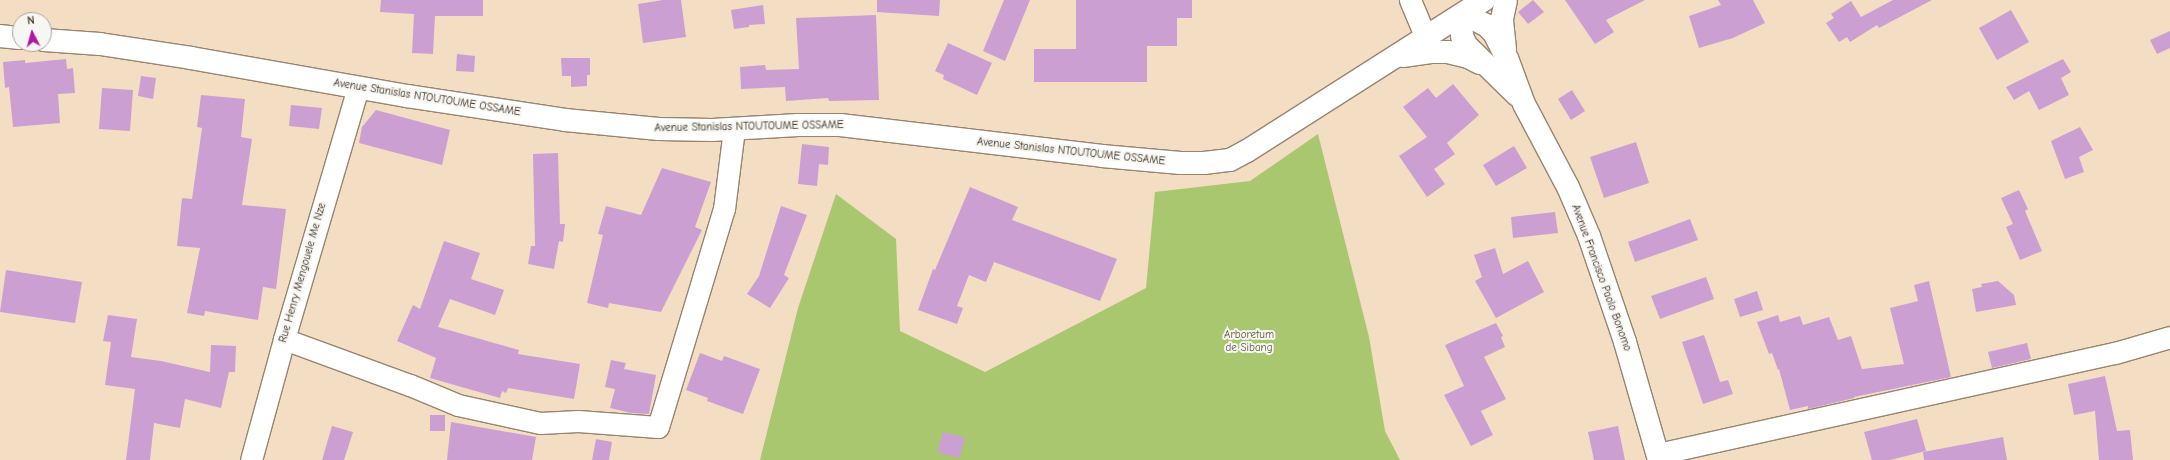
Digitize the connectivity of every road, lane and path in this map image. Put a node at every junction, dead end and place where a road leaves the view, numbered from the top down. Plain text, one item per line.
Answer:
1 (1410, 0) edge
2 (1484, 0) edge
3 (1506, 0) edge
4 (1464, 14) junction
5 (0, 36) edge
6 (12, 37) edge
7 (1426, 38) junction
8 (52, 41) edge
9 (1396, 58) junction
10 (1498, 64) junction
11 (358, 88) junction
12 (734, 129) junction
13 (2170, 337) edge
14 (284, 339) junction
15 (1659, 457) edge
16 (251, 460) edge

1 - 7 street
2 - 4 street, Avenue Stanislas NTOUTOUME OSSAME
3 - 10 street
4 - 7 street, Avenue Stanislas NTOUTOUME OSSAME
4 - 10 street
4 - 10 street
5 - 6 street
7 - 9 street, Avenue Stanislas NTOUTOUME OSSAME
8 - 11 street, Avenue Stanislas NTOUTOUME OSSAME
9 - 10 street
9 - 12 street, Avenue Stanislas NTOUTOUME OSSAME
10 - 15 street, Avenue Francisco Paolo Bonomo
11 - 12 street, Avenue Stanislas NTOUTOUME OSSAME
11 - 14 street, Rue Henry Mengouele Me Nze
12 - 14 street
13 - 15 street
14 - 16 street, Rue Henry Mengouele Me Nze

